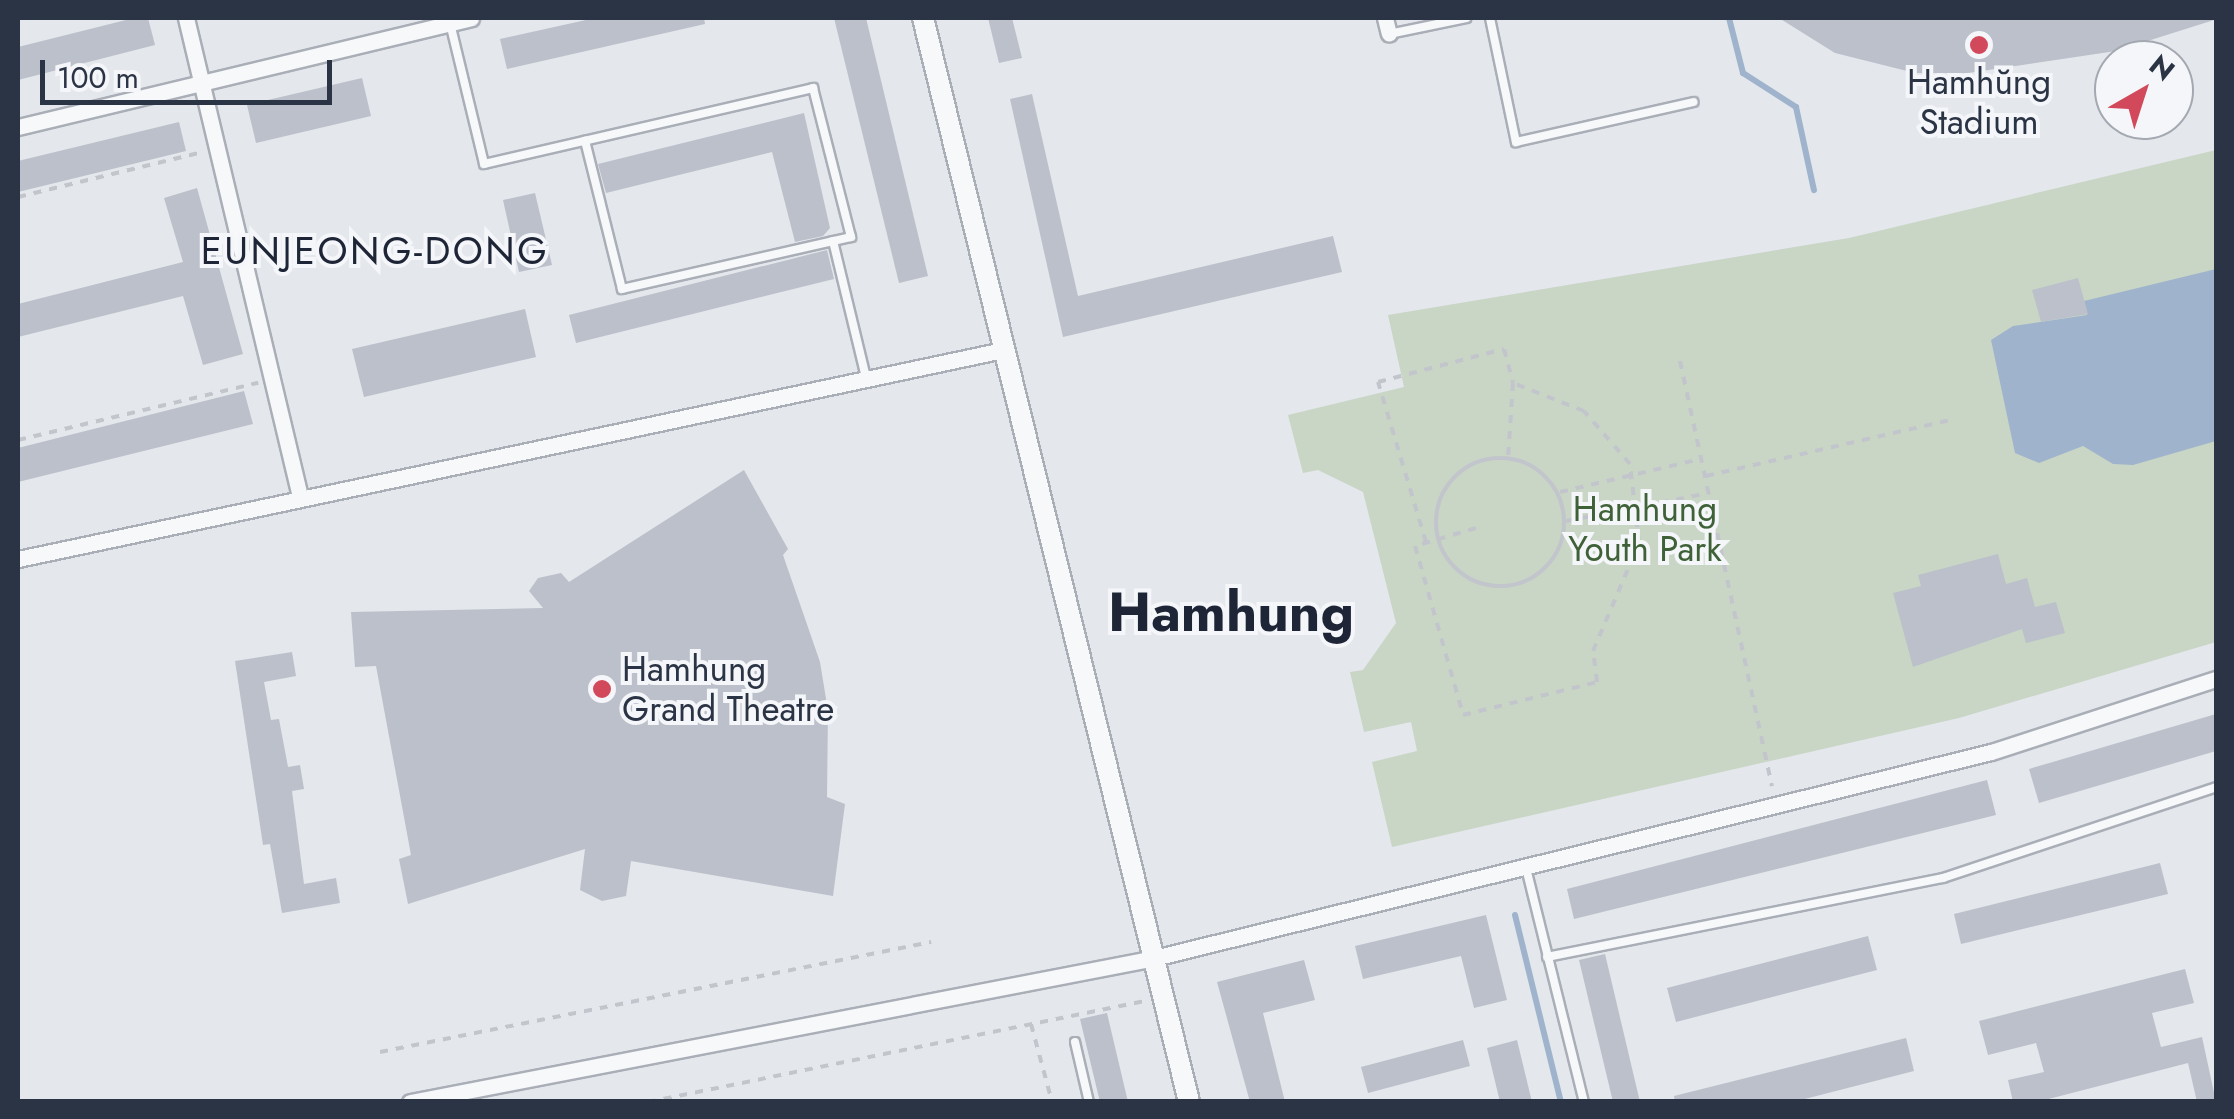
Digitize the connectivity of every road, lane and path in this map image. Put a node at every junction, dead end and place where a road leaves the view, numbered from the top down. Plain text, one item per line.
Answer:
1 (186, 18) edge
2 (923, 18) edge
3 (1385, 18) edge
4 (1466, 18) edge
5 (1490, 18) edge
6 (461, 19) edge
7 (1389, 34) joint
8 (201, 82) junction
9 (1694, 102) dead end
10 (18, 126) edge
11 (584, 141) junction
12 (217, 149) junction
13 (18, 197) edge
14 (833, 241) junction
15 (1003, 350) junction
16 (1680, 361) dead end
17 (866, 377) junction
18 (272, 379) junction
19 (1513, 384) junction
20 (1955, 419) dead end
21 (18, 440) edge
22 (1508, 458) junction
23 (1701, 459) junction
24 (1632, 475) junction
25 (1705, 476) junction
26 (1557, 492) junction
27 (1709, 493) junction
28 (300, 496) junction
29 (1639, 507) junction
30 (1564, 522) junction
31 (1476, 528) dead end
32 (1438, 539) junction
33 (1426, 542) junction
34 (18, 560) edge
35 (2216, 679) edge
36 (2216, 787) edge
37 (1776, 804) junction
38 (1525, 862) junction
39 (932, 942) dead end
40 (1547, 957) junction
41 (1154, 958) junction
42 (1164, 998) junction
43 (1031, 1024) junction
44 (1075, 1042) dead end
45 (380, 1052) dead end
46 (410, 1102) edge
47 (648, 1102) edge
48 (1052, 1102) edge
49 (1089, 1102) edge
50 (1189, 1102) edge
51 (1584, 1102) edge

1 - 8 street
2 - 15 street
3 - 7 street
4 - 7 lane
5 - 9 lane
6 - 8 street
6 - 11 lane
8 - 10 street
8 - 12 street
11 - 14 lane
11 - 14 lane
12 - 13 path
12 - 18 street
14 - 17 lane
15 - 17 street
15 - 41 street
16 - 23 path
17 - 28 street
18 - 21 path
18 - 28 street
19 - 22 path
19 - 24 path
19 - 33 path
20 - 25 path
22 - 26 path
22 - 32 path
23 - 24 path
23 - 25 path
24 - 26 path
24 - 29 path
25 - 27 path
26 - 30 path
27 - 29 path
27 - 37 path
28 - 34 street
29 - 30 path
29 - 33 path
30 - 32 path
31 - 32 path
32 - 33 path
35 - 37 street
36 - 40 lane
37 - 38 street
38 - 40 lane
38 - 41 street
39 - 45 path
40 - 51 lane
41 - 42 street
41 - 46 street
42 - 43 path
42 - 50 street
43 - 47 path
43 - 48 path
44 - 49 lane

